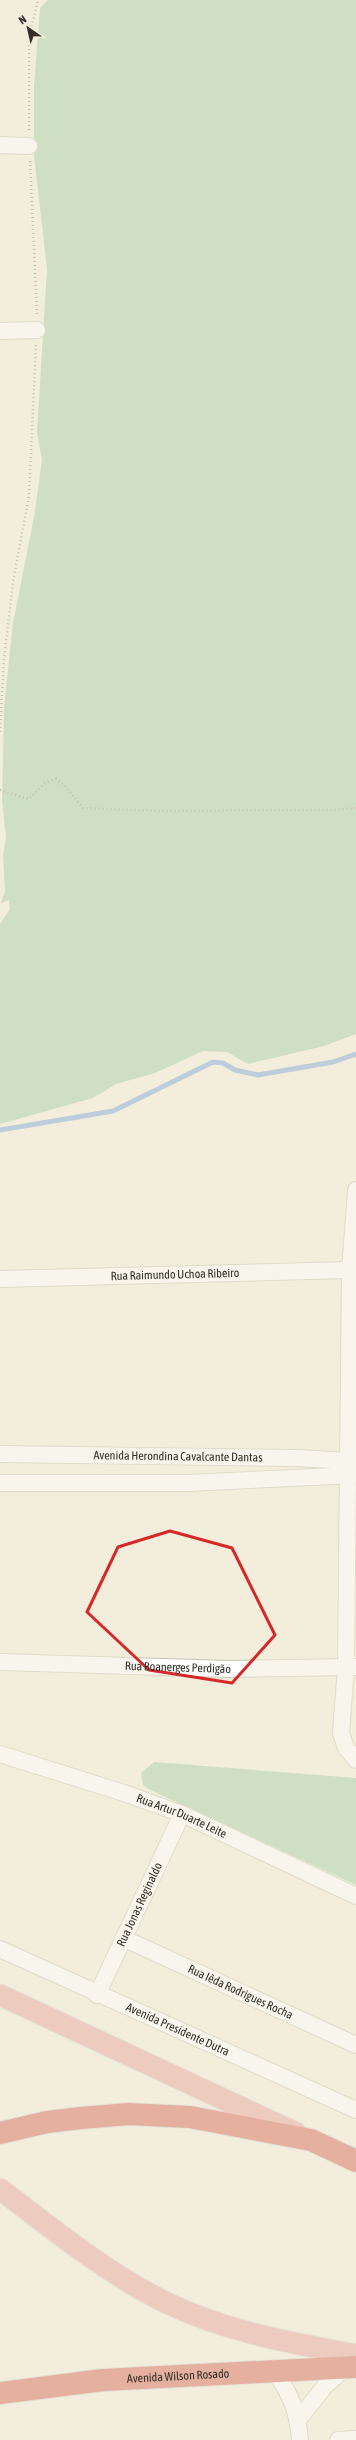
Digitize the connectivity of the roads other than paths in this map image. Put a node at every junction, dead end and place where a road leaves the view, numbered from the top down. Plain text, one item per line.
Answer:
1 (0, 145) edge
2 (29, 146) road end
3 (37, 330) road end
4 (0, 331) edge
5 (356, 1190) edge
6 (350, 1270) junction
7 (0, 1279) edge
8 (0, 1454) edge
9 (352, 1469) edge
10 (0, 1483) edge
11 (0, 1662) edge
12 (351, 1667) edge
13 (0, 1754) edge
14 (356, 1760) edge
15 (182, 1814) junction
16 (356, 1896) edge
17 (125, 1938) junction
18 (0, 1949) edge
19 (0, 1995) edge
20 (97, 1995) junction
21 (356, 2045) edge
22 (356, 2110) edge
23 (0, 2133) edge
24 (312, 2140) junction
25 (356, 2161) edge
26 (0, 2189) edge
27 (352, 2364) edge
28 (274, 2372) junction
29 (0, 2393) edge
30 (299, 2419) junction
31 (356, 2439) edge
32 (300, 2440) edge
33 (338, 2440) edge

1 - 2 street
3 - 4 street
5 - 6 street
6 - 7 street, Rua Raimundo Uchoa Ribeiro
6 - 9 street
8 - 9 street, Avenida Herondina Cavalcante Dantas
9 - 10 street, Avenida Herondina Cavalcante Dantas
9 - 12 street
11 - 12 street, Rua Boanerges Perdigão
12 - 14 street
13 - 15 street, Rua Artur Duarte Leite
15 - 16 street, Rua Artur Duarte Leite
15 - 17 street, Rua Jonas Reginaldo
17 - 20 street, Rua Jonas Reginaldo
17 - 21 street, Rua Iêda Rodrigues Rocha
18 - 20 street, Avenida Presidente Dutra
19 - 24 main road
20 - 22 street, Avenida Presidente Dutra
23 - 24 highway
24 - 25 highway
26 - 27 main road
27 - 28 highway, Avenida Wilson Rosado
27 - 30 street
28 - 29 highway, Avenida Wilson Rosado
28 - 30 street
30 - 32 street
31 - 33 street

